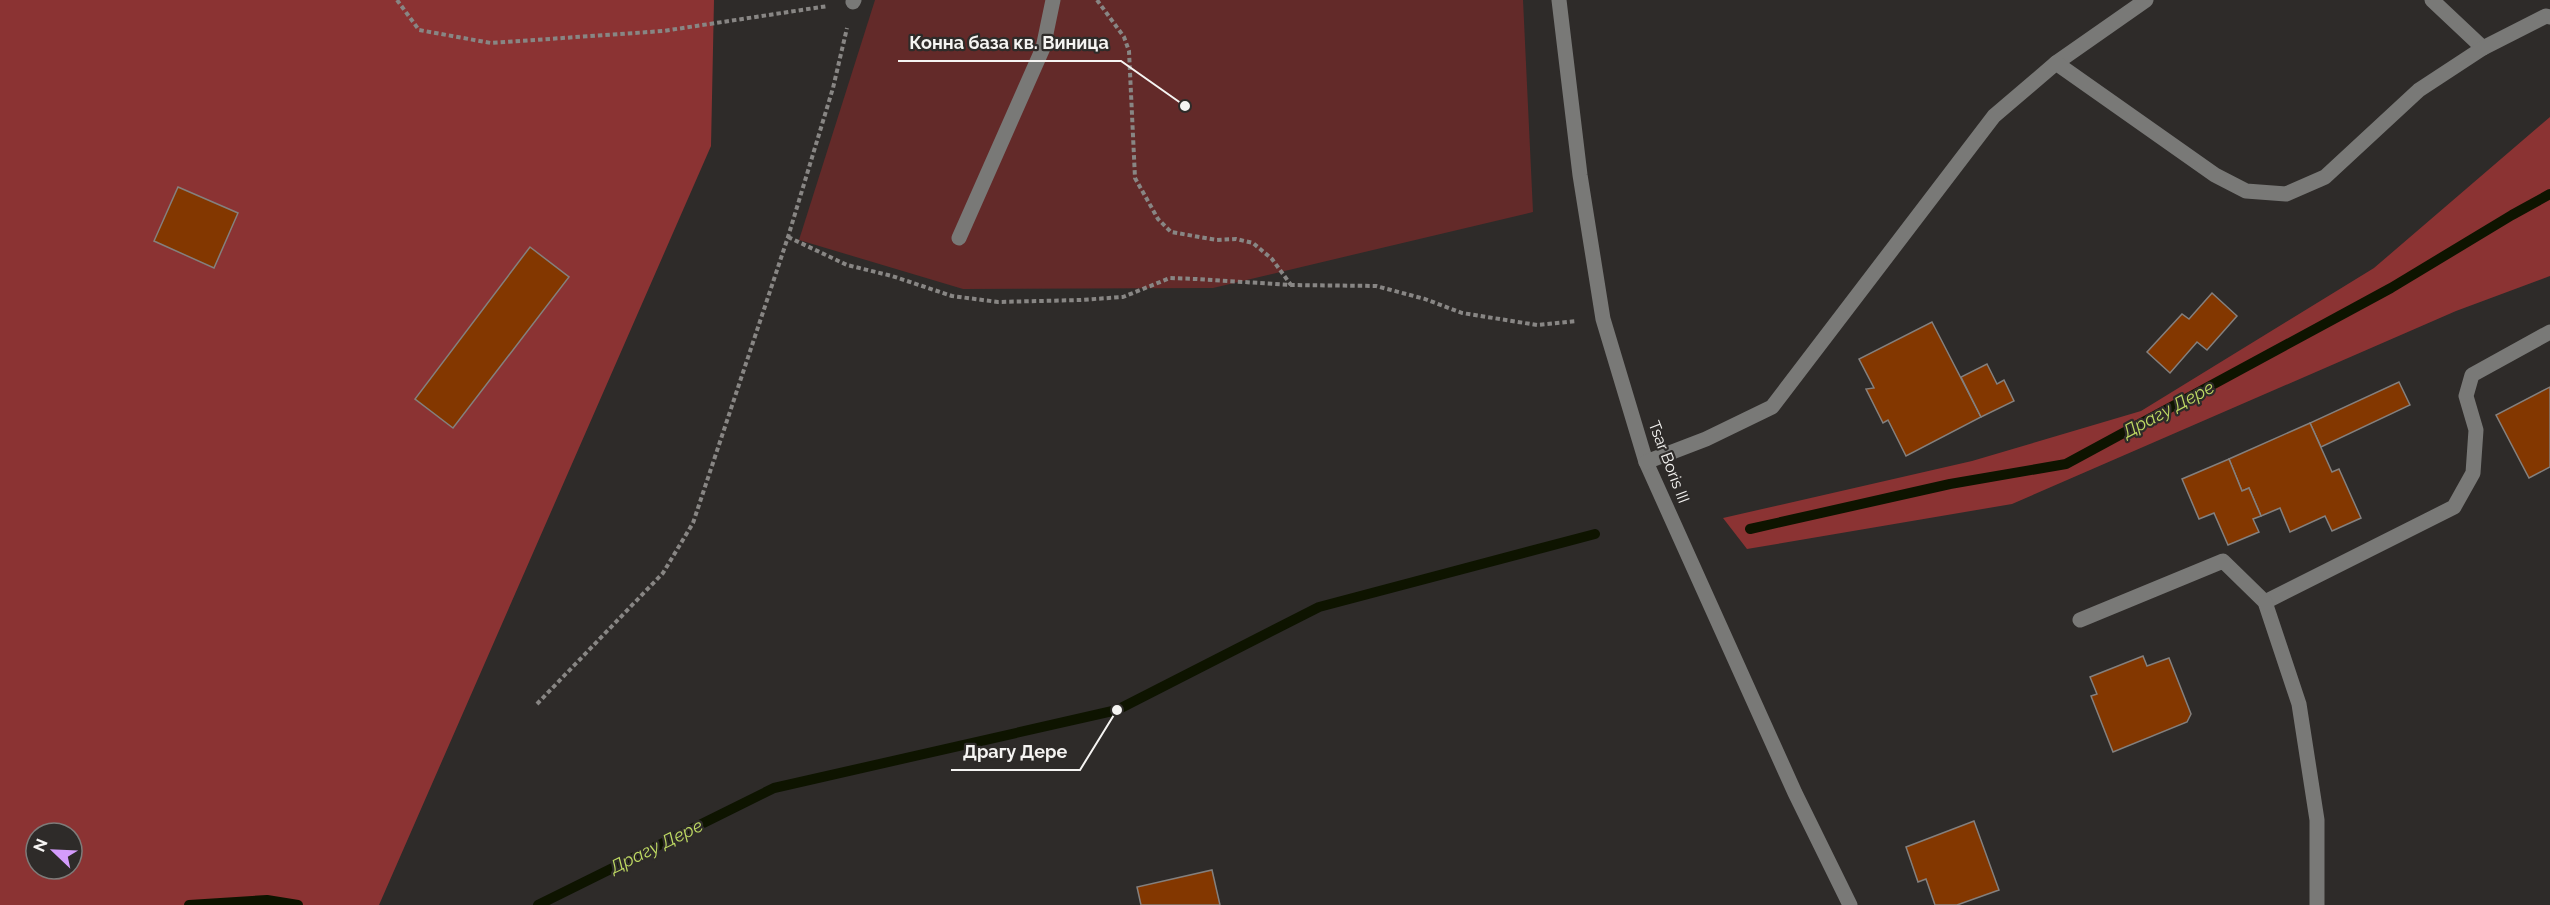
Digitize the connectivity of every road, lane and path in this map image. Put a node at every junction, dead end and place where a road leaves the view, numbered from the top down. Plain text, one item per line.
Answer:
1 (398, 0) edge
2 (1053, 0) edge
3 (1097, 0) edge
4 (1559, 0) edge
5 (2146, 0) edge
6 (2432, 0) edge
7 (853, 1) edge
8 (2550, 17) edge
9 (2483, 48) junction
10 (2056, 63) junction
11 (788, 237) junction
12 (959, 238) dead end
13 (1291, 285) junction
14 (1603, 319) junction
15 (2550, 332) edge
16 (1646, 462) junction
17 (2265, 603) junction
18 (2080, 620) dead end
19 (537, 704) dead end
20 (1850, 905) edge
21 (2317, 905) edge

1 - 7 path
2 - 12 street
3 - 13 path
4 - 14 street, Tsar Boris III
5 - 10 street
6 - 9 street
7 - 11 path
8 - 9 street
9 - 10 street
10 - 16 street
11 - 13 path
11 - 19 path
13 - 14 path
14 - 16 street, Tsar Boris III
15 - 17 street
16 - 20 street, Tsar Boris III
17 - 18 street
17 - 21 street

